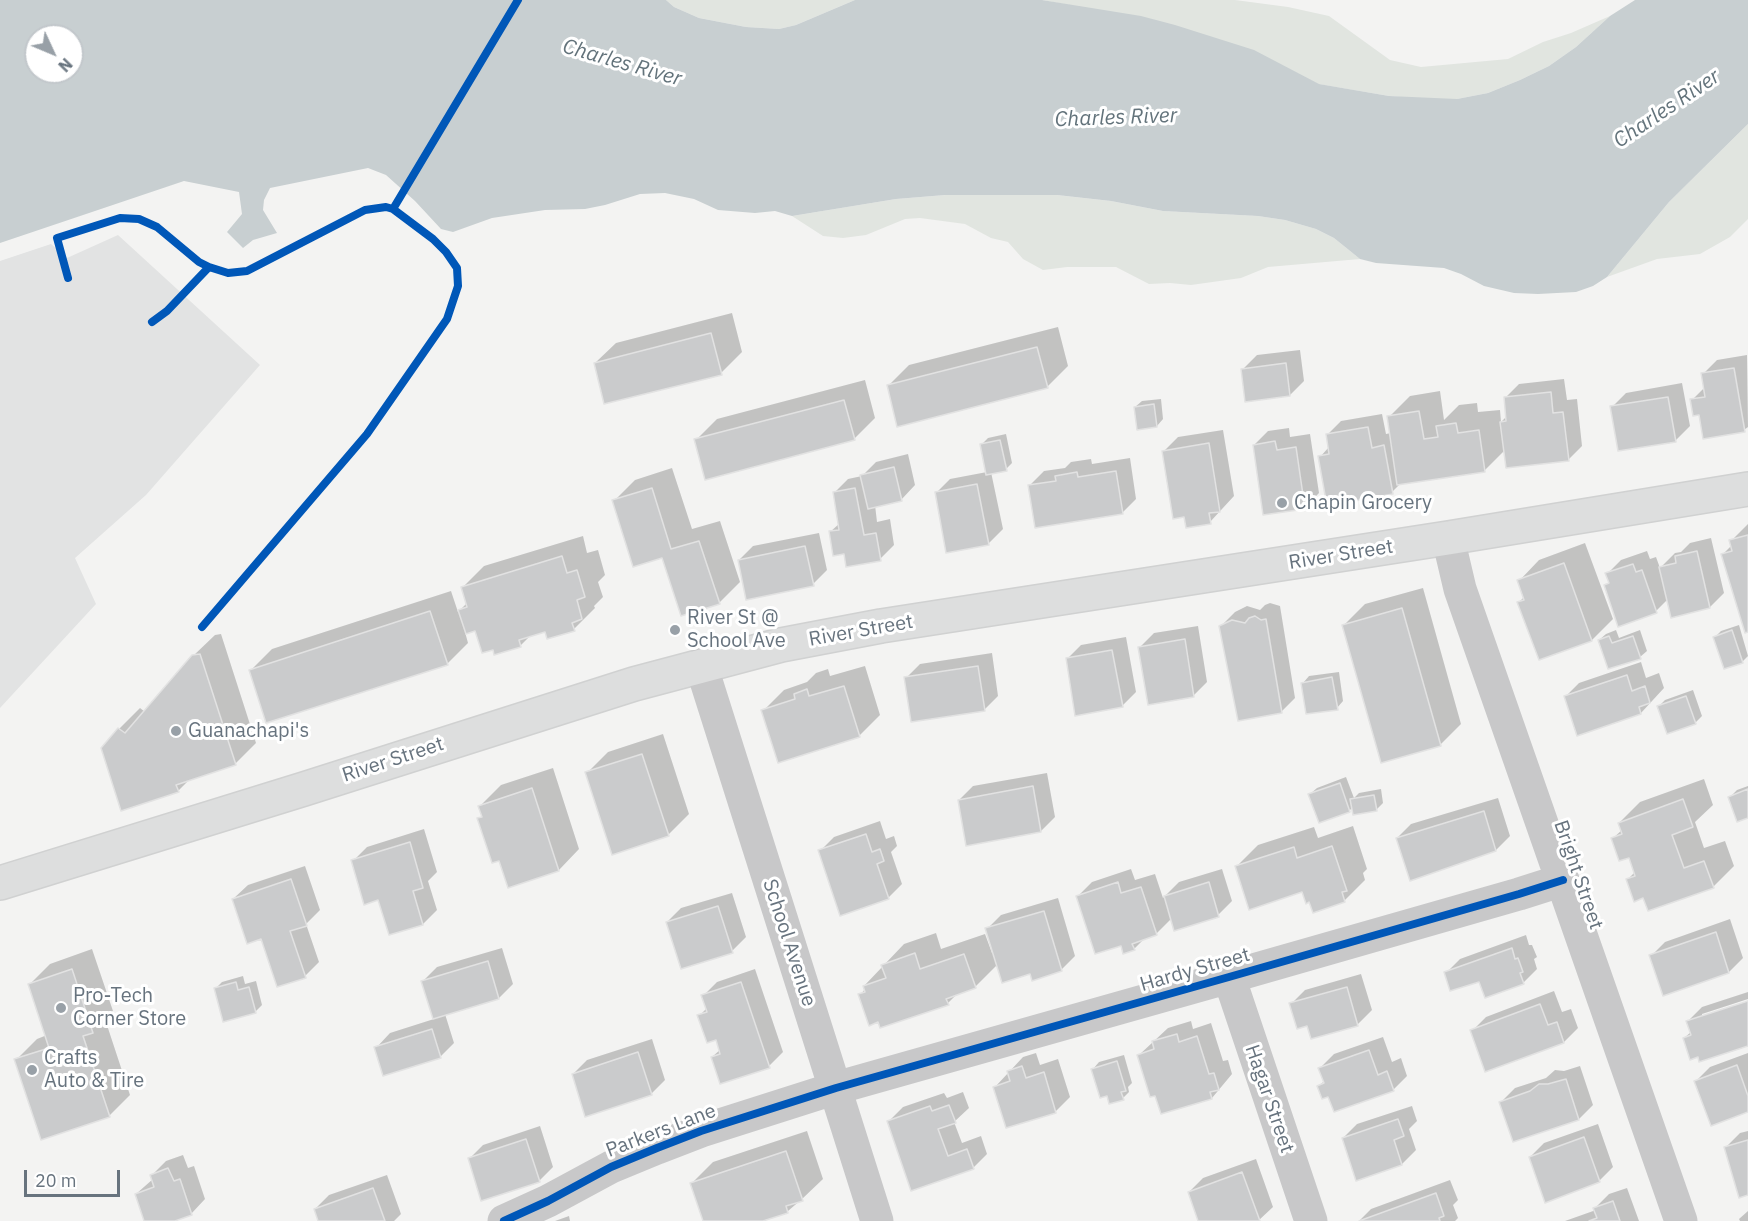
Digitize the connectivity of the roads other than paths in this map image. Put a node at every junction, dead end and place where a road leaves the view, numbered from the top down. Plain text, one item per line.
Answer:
1 (1748, 489) edge
2 (1448, 538) junction
3 (701, 665) junction
4 (1563, 880) junction
5 (0, 883) edge
6 (1229, 977) junction
7 (836, 1088) junction
8 (504, 1221) edge
9 (877, 1221) edge
10 (1311, 1221) edge
11 (1681, 1221) edge

1 - 2 main road, River Street
2 - 3 main road, River Street
2 - 4 street, Bright Street
3 - 5 main road, River Street
3 - 7 street, School Avenue
4 - 6 street, Hardy Street
4 - 11 street, Bright Street
6 - 7 street, Hardy Street
6 - 10 street, Hagar Street
7 - 8 street, Parkers Lane
7 - 9 street, School Avenue

